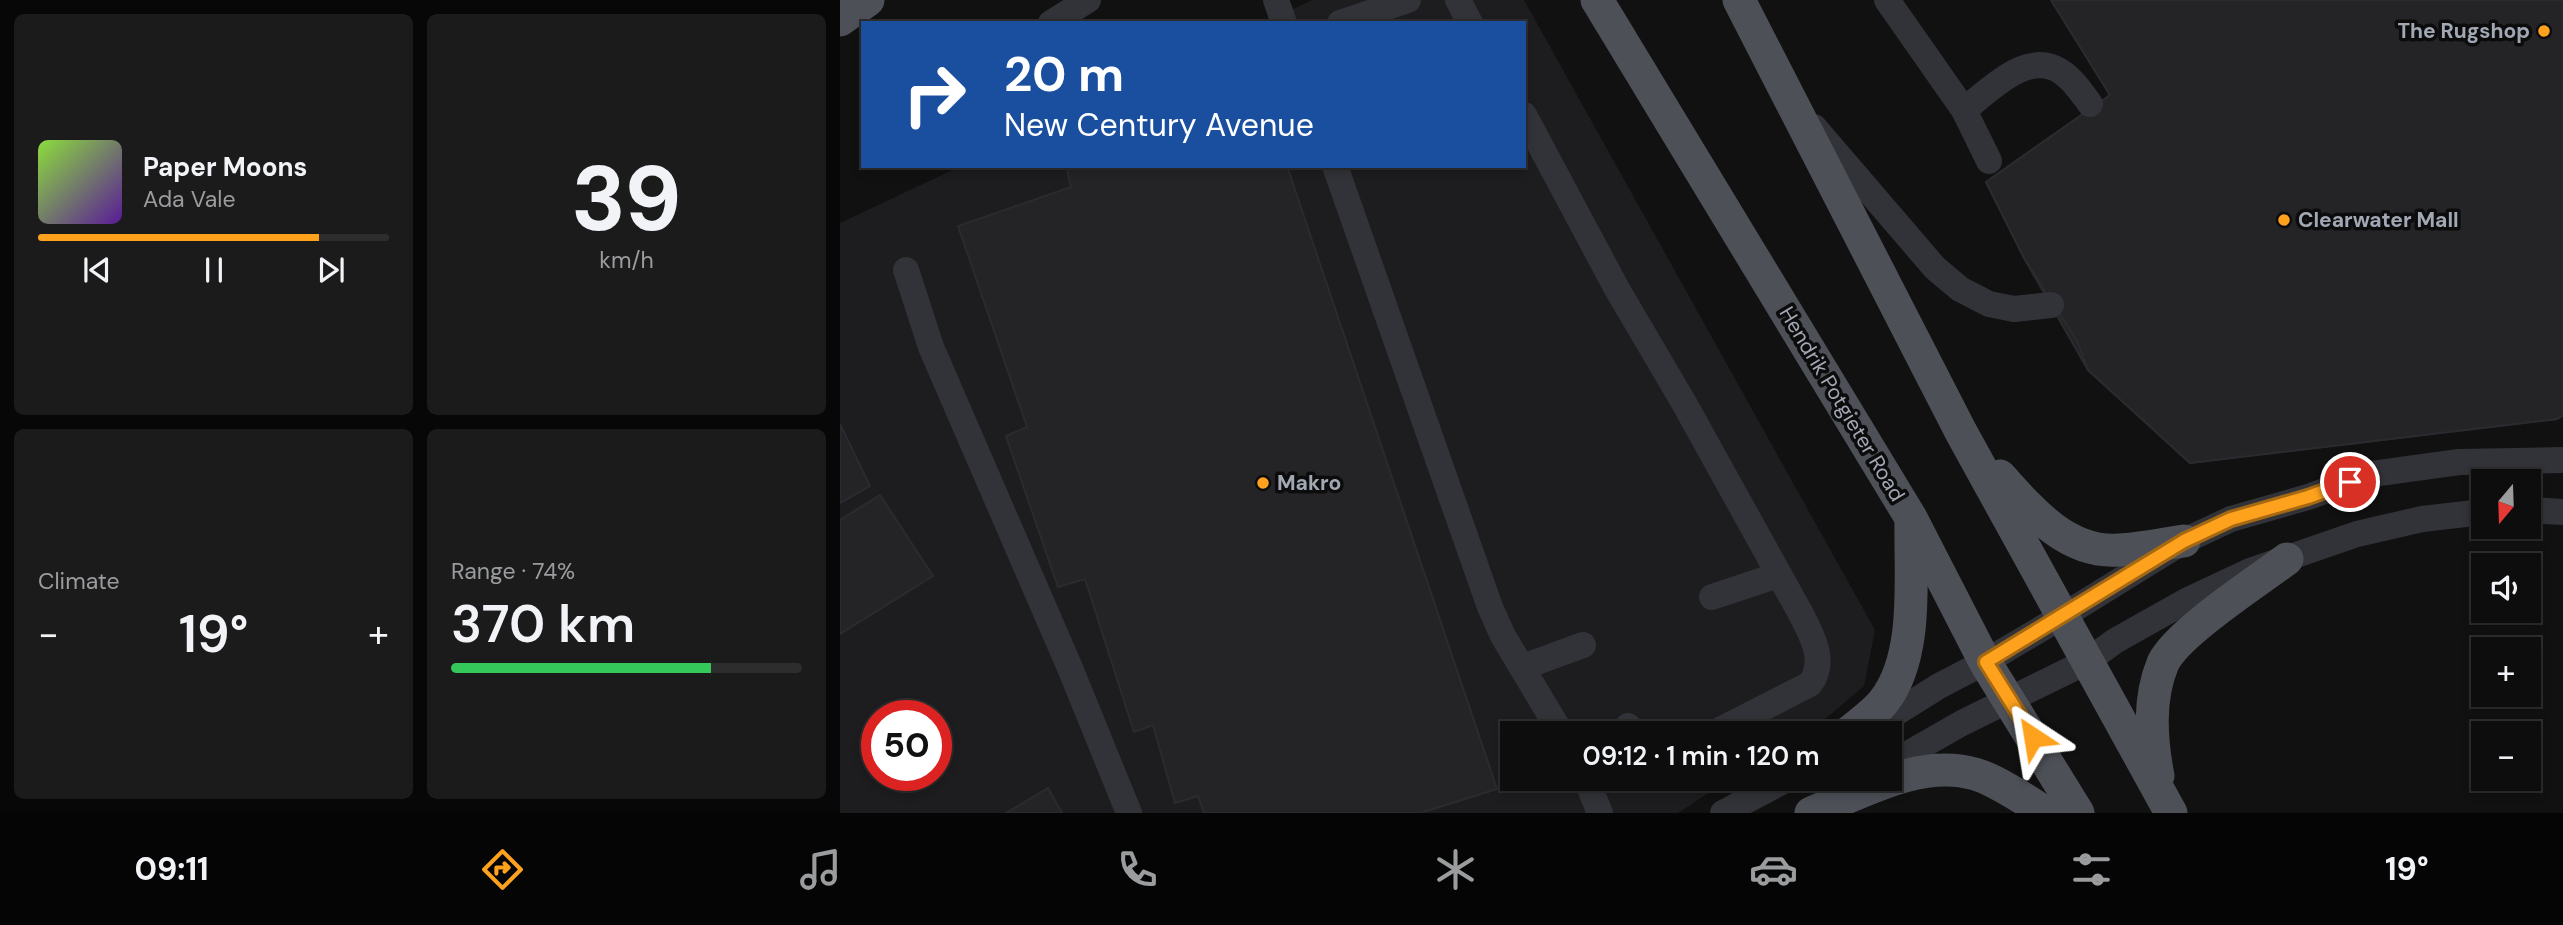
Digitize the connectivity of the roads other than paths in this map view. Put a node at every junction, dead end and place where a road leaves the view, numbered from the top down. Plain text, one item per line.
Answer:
1 (868, 0) edge
2 (1088, 0) edge
3 (1276, 0) edge
4 (1408, 0) edge
5 (1458, 0) edge
6 (1597, 0) edge
7 (1739, 0) edge
8 (1887, 0) edge
9 (840, 20) edge
10 (1054, 21) edge
11 (1283, 21) edge
12 (1346, 21) edge
13 (1469, 21) edge
14 (1790, 99) junction
15 (2090, 104) dead end
16 (1965, 110) junction
17 (1526, 119) edge
18 (1989, 161) dead end
19 (1336, 168) edge
20 (906, 270) dead end
21 (2052, 306) dead end
22 (1961, 432) junction
23 (2563, 460) edge
24 (2541, 511) edge
25 (2563, 512) edge
26 (2471, 513) edge
27 (1911, 518) junction
28 (2184, 541) junction
29 (2287, 559) junction
30 (1778, 575) junction
31 (1712, 597) dead end
32 (2061, 617) junction
33 (1583, 645) dead end
34 (1986, 662) junction
35 (2087, 662) junction
36 (1523, 667) junction
37 (2009, 700) junction
38 (1554, 721) edge
39 (1738, 721) edge
40 (1862, 721) edge
41 (1883, 721) edge
42 (1902, 757) edge
43 (1591, 791) edge
44 (1764, 791) edge
45 (1843, 791) edge
46 (2166, 804) edge
47 (1129, 813) edge
48 (1600, 813) edge
49 (1723, 813) edge
50 (1804, 813) edge
51 (1811, 813) edge
52 (2046, 813) edge
53 (2078, 813) edge

1 - 9 main road
2 - 10 lane
3 - 11 lane
4 - 12 lane
5 - 13 lane
6 - 27 main road, Hendrik Potgieter Road
7 - 14 main road
8 - 16 lane
14 - 21 lane
14 - 22 main road
15 - 16 lane
16 - 18 lane
17 - 30 lane
19 - 36 lane
20 - 47 lane
22 - 28 main road
22 - 32 main road
23 - 28 lane
24 - 25 lane
26 - 29 lane
27 - 34 main road, Hendrik Potgieter Road
27 - 40 main road
28 - 32 lane
29 - 35 lane
29 - 46 main road
30 - 31 lane
30 - 39 lane
32 - 34 lane
32 - 35 main road
33 - 36 lane
34 - 37 main road, Hendrik Potgieter Road
34 - 41 lane
35 - 37 lane
35 - 46 main road
36 - 38 lane
37 - 42 lane
37 - 53 main road, Hendrik Potgieter Road
43 - 48 lane
44 - 49 lane
45 - 50 lane
51 - 52 main road

